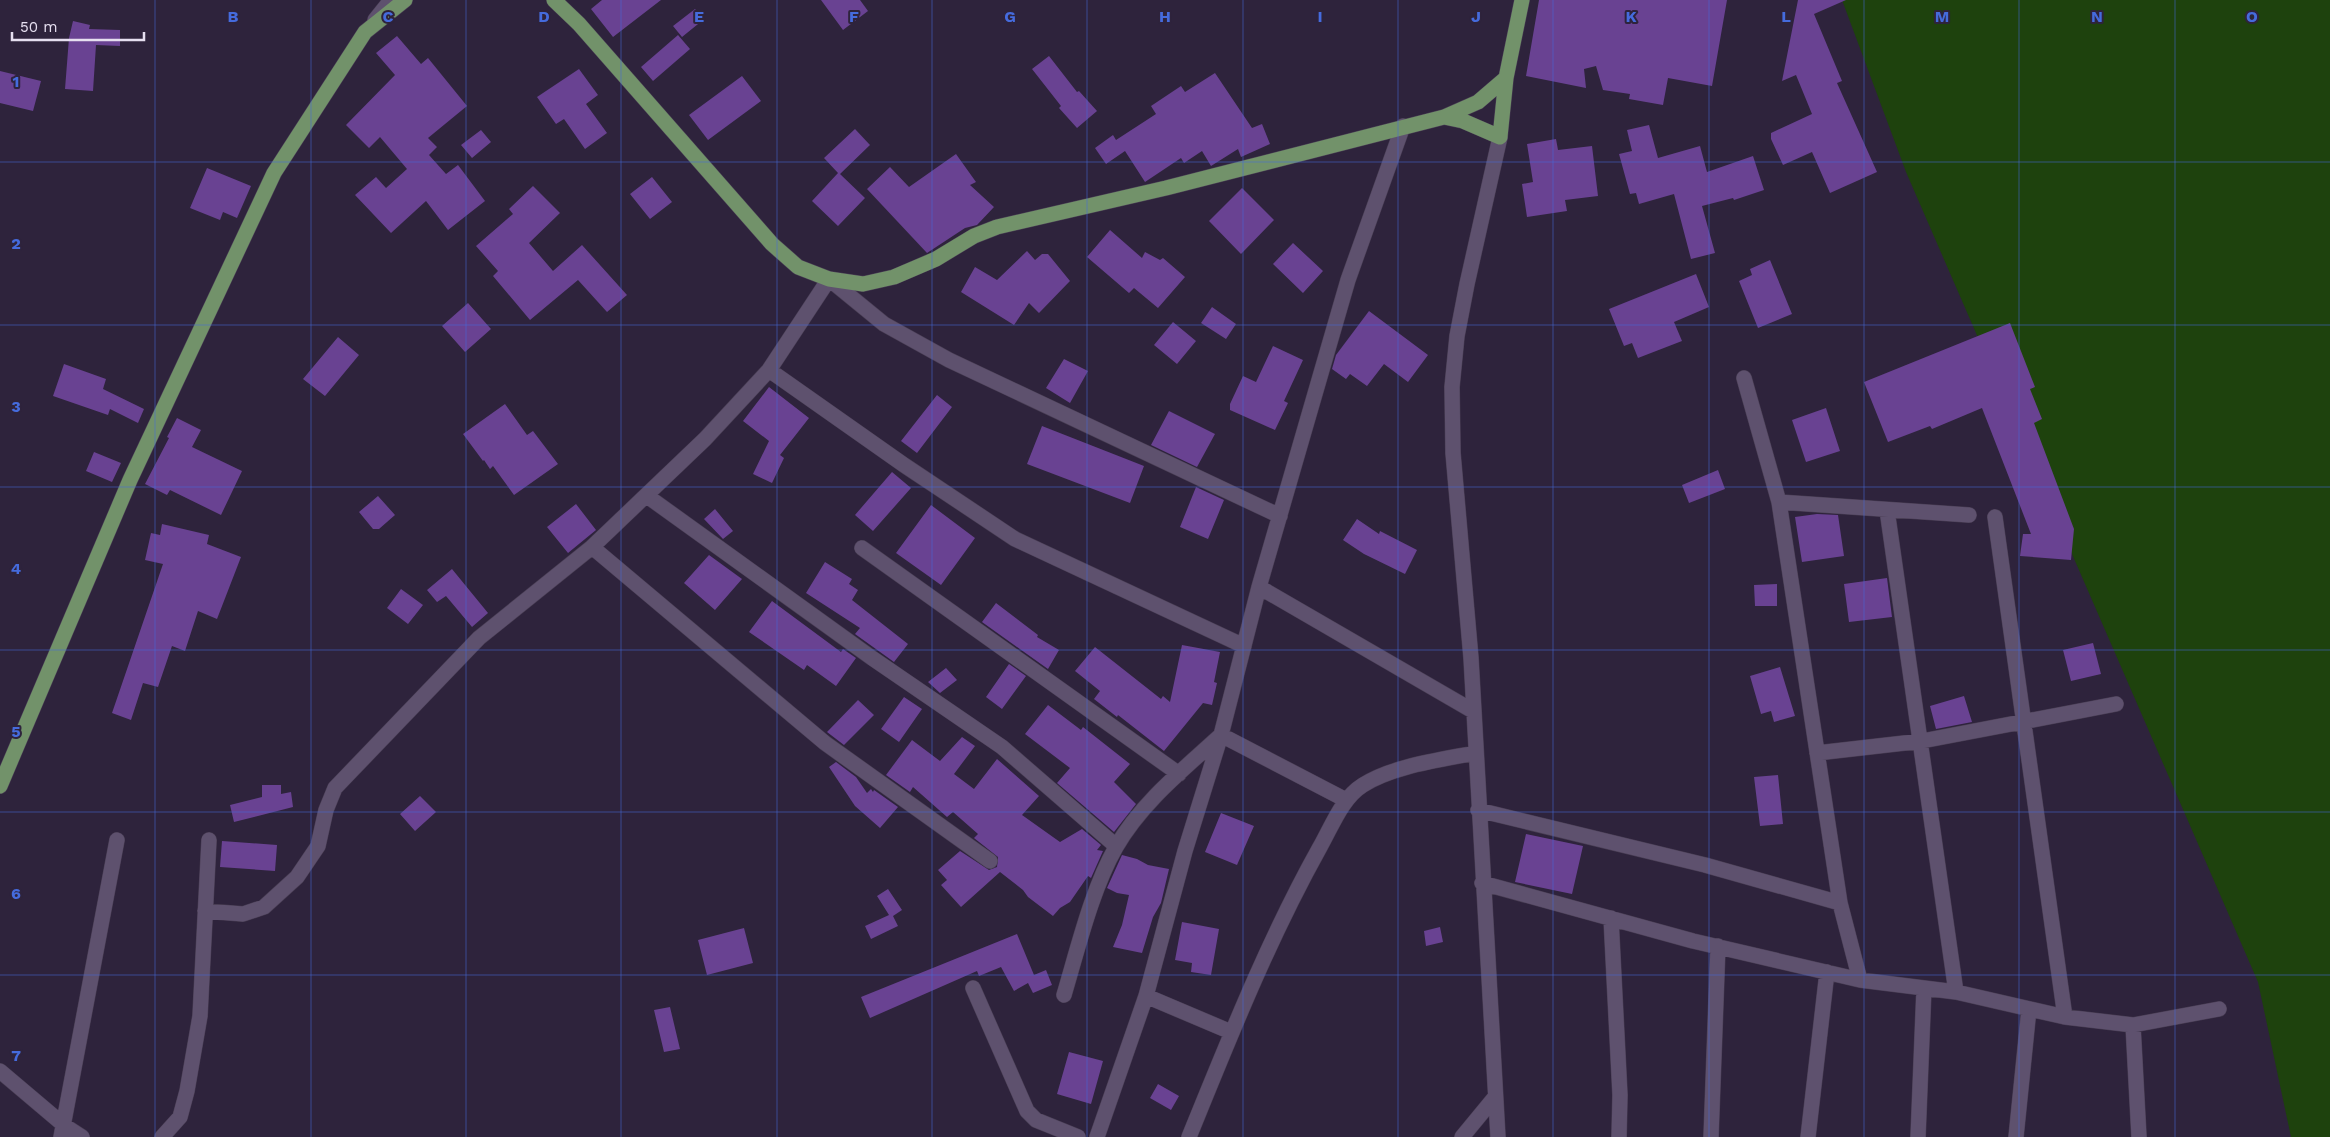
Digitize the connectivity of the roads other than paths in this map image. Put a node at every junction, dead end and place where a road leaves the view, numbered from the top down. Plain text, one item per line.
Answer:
1 (391, 0) edge
2 (405, 0) edge
3 (554, 0) edge
4 (1522, 0) edge
5 (365, 32) junction
6 (1506, 78) junction
7 (1444, 117) junction
8 (1403, 126) junction
9 (1500, 137) junction
10 (829, 279) junction
11 (769, 370) junction
12 (1744, 378) dead end
13 (647, 496) junction
14 (1779, 502) junction
15 (1887, 510) junction
16 (1969, 515) dead end
17 (1280, 516) junction
18 (1995, 517) dead end
19 (592, 547) junction
20 (862, 548) dead end
21 (1259, 587) junction
22 (1244, 646) junction
23 (2116, 704) dead end
24 (1473, 711) junction
25 (2024, 722) junction
26 (1221, 735) junction
27 (1922, 742) junction
28 (1475, 753) junction
29 (1817, 753) junction
30 (1179, 774) junction
31 (0, 786) edge
32 (1346, 800) junction
33 (1478, 810) junction
34 (117, 840) dead end
35 (209, 840) dead end
36 (1116, 846) junction
37 (990, 861) dead end
38 (1482, 882) junction
39 (1840, 903) junction
40 (206, 911) junction
41 (1611, 918) junction
42 (1718, 946) junction
43 (1827, 972) junction
44 (1860, 980) junction
45 (973, 988) dead end
46 (1924, 988) junction
47 (1956, 992) junction
48 (1064, 995) dead end
49 (1146, 996) junction
50 (2029, 1009) junction
51 (2219, 1009) dead end
52 (2064, 1017) junction
53 (2133, 1026) junction
54 (1231, 1032) junction
55 (0, 1073) edge
56 (1495, 1097) junction
57 (63, 1132) edge
58 (82, 1137) edge
59 (162, 1137) edge
60 (1078, 1137) edge
61 (1097, 1137) edge
62 (1189, 1137) edge
63 (1462, 1137) edge
64 (1498, 1137) edge
65 (1619, 1137) edge
66 (1711, 1137) edge
67 (1808, 1137) edge
68 (1918, 1137) edge
69 (2016, 1137) edge
70 (2139, 1137) edge

1 - 5 street
2 - 5 main road
3 - 10 main road
4 - 6 main road
5 - 31 main road
6 - 7 main road
6 - 9 main road
7 - 8 main road
7 - 9 main road
8 - 10 main road
8 - 17 street
9 - 24 street
10 - 11 street
10 - 17 street
11 - 13 street
11 - 22 street
12 - 14 street
13 - 19 street
13 - 36 street
14 - 15 street
14 - 29 street
15 - 16 street
15 - 27 street
17 - 21 street
18 - 25 street
19 - 37 street
19 - 40 street
20 - 30 street
21 - 22 street
21 - 24 street
22 - 26 street
23 - 25 street
24 - 28 street
25 - 27 street
25 - 52 street
26 - 30 street
26 - 32 street
26 - 49 street
27 - 29 street
27 - 47 street
28 - 32 street
28 - 33 street
29 - 39 street
30 - 36 street
32 - 54 street
33 - 38 street
33 - 39 street
34 - 57 street
35 - 40 street
36 - 48 street
38 - 41 street
38 - 56 street
39 - 44 street
40 - 59 street
41 - 42 street
41 - 65 street
42 - 43 street
42 - 66 street
43 - 44 street
43 - 67 street
44 - 46 street
45 - 60 street
46 - 47 street
46 - 68 street
47 - 50 street
49 - 54 street
49 - 61 street
50 - 52 street
50 - 69 street
51 - 53 street
52 - 53 street
53 - 70 street
54 - 62 street
55 - 57 street
56 - 63 street
56 - 64 street
57 - 58 street

